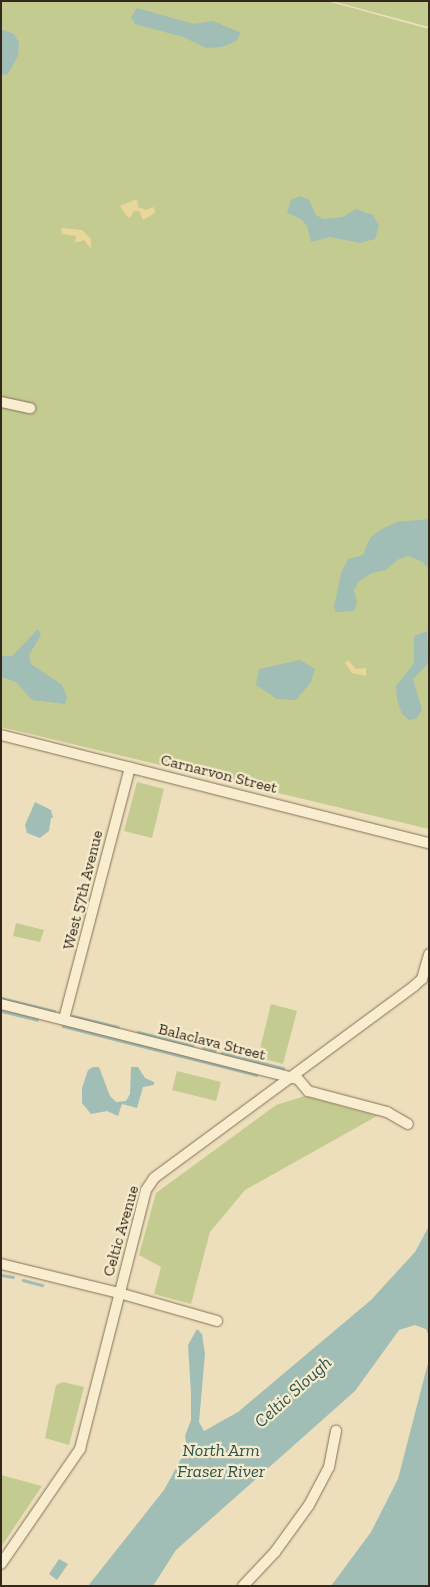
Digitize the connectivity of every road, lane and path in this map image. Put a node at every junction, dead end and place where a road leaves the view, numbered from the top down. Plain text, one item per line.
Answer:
1 (1, 402) edge
2 (30, 408) dead end
3 (1, 735) edge
4 (130, 768) junction
5 (429, 844) edge
6 (429, 954) edge
7 (1, 1004) edge
8 (64, 1019) junction
9 (290, 1077) junction
10 (408, 1124) dead end
11 (1, 1264) edge
12 (119, 1293) junction
13 (217, 1321) dead end
14 (336, 1431) dead end
15 (1, 1564) edge
16 (243, 1586) edge

1 - 2 street
3 - 4 street, Carnarvon Street
4 - 5 street, Carnarvon Street
4 - 8 street, West 57th Avenue
6 - 9 street, Celtic Avenue
7 - 8 street, Balaclava Street
8 - 9 street, Balaclava Street
9 - 10 street, Balaclava Street
9 - 12 street, Celtic Avenue
11 - 12 street
12 - 13 street
12 - 15 street, Celtic Avenue
14 - 16 street

